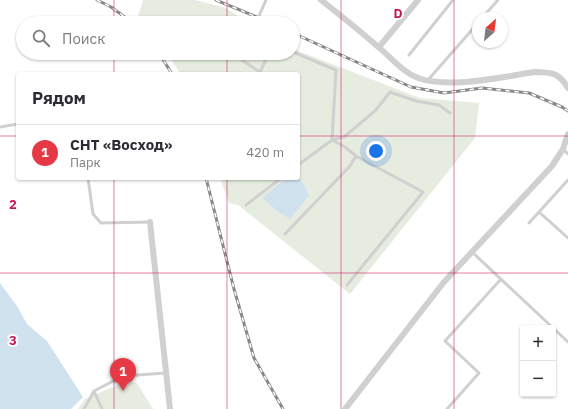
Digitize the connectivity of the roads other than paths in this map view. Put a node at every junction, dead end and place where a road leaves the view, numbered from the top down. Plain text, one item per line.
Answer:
1 (266, 0) edge
2 (321, 0) edge
3 (418, 0) edge
4 (453, 0) edge
5 (498, 0) edge
6 (487, 12) edge
7 (259, 16) edge
8 (472, 30) edge
9 (379, 47) junction
10 (300, 55) edge
11 (409, 55) dead end
12 (242, 60) edge
13 (266, 60) edge
14 (260, 72) edge
15 (260, 72) edge
16 (428, 80) junction
17 (568, 88) edge
18 (450, 113) dead end
19 (16, 124) edge
20 (0, 127) edge
21 (568, 134) edge
22 (332, 140) junction
23 (566, 152) edge
24 (356, 156) junction
25 (300, 164) edge
26 (88, 180) edge
27 (278, 180) edge
28 (568, 180) edge
29 (246, 205) dead end
30 (539, 212) junction
31 (150, 222) joint
32 (529, 223) dead end
33 (285, 234) dead end
34 (568, 238) edge
35 (472, 252) junction
36 (501, 279) junction
37 (347, 285) dead end
38 (568, 342) edge
39 (166, 373) junction
40 (94, 391) junction
41 (84, 409) edge
42 (102, 409) edge
43 (170, 409) edge
44 (345, 409) edge
45 (447, 409) edge

1 - 7 lane
2 - 9 street
3 - 9 street
4 - 11 lane
5 - 6 lane
8 - 16 lane
9 - 16 street
10 - 22 lane
12 - 15 lane
13 - 14 lane
16 - 17 street
18 - 22 lane
19 - 20 lane
21 - 23 street
22 - 24 lane
22 - 25 lane
23 - 35 street
24 - 33 lane
24 - 37 lane
26 - 31 lane
27 - 29 lane
28 - 30 lane
30 - 32 lane
30 - 34 lane
31 - 39 street
35 - 36 lane
35 - 44 street
36 - 38 lane
36 - 45 lane
39 - 40 lane
39 - 43 street
40 - 41 lane
40 - 42 lane

